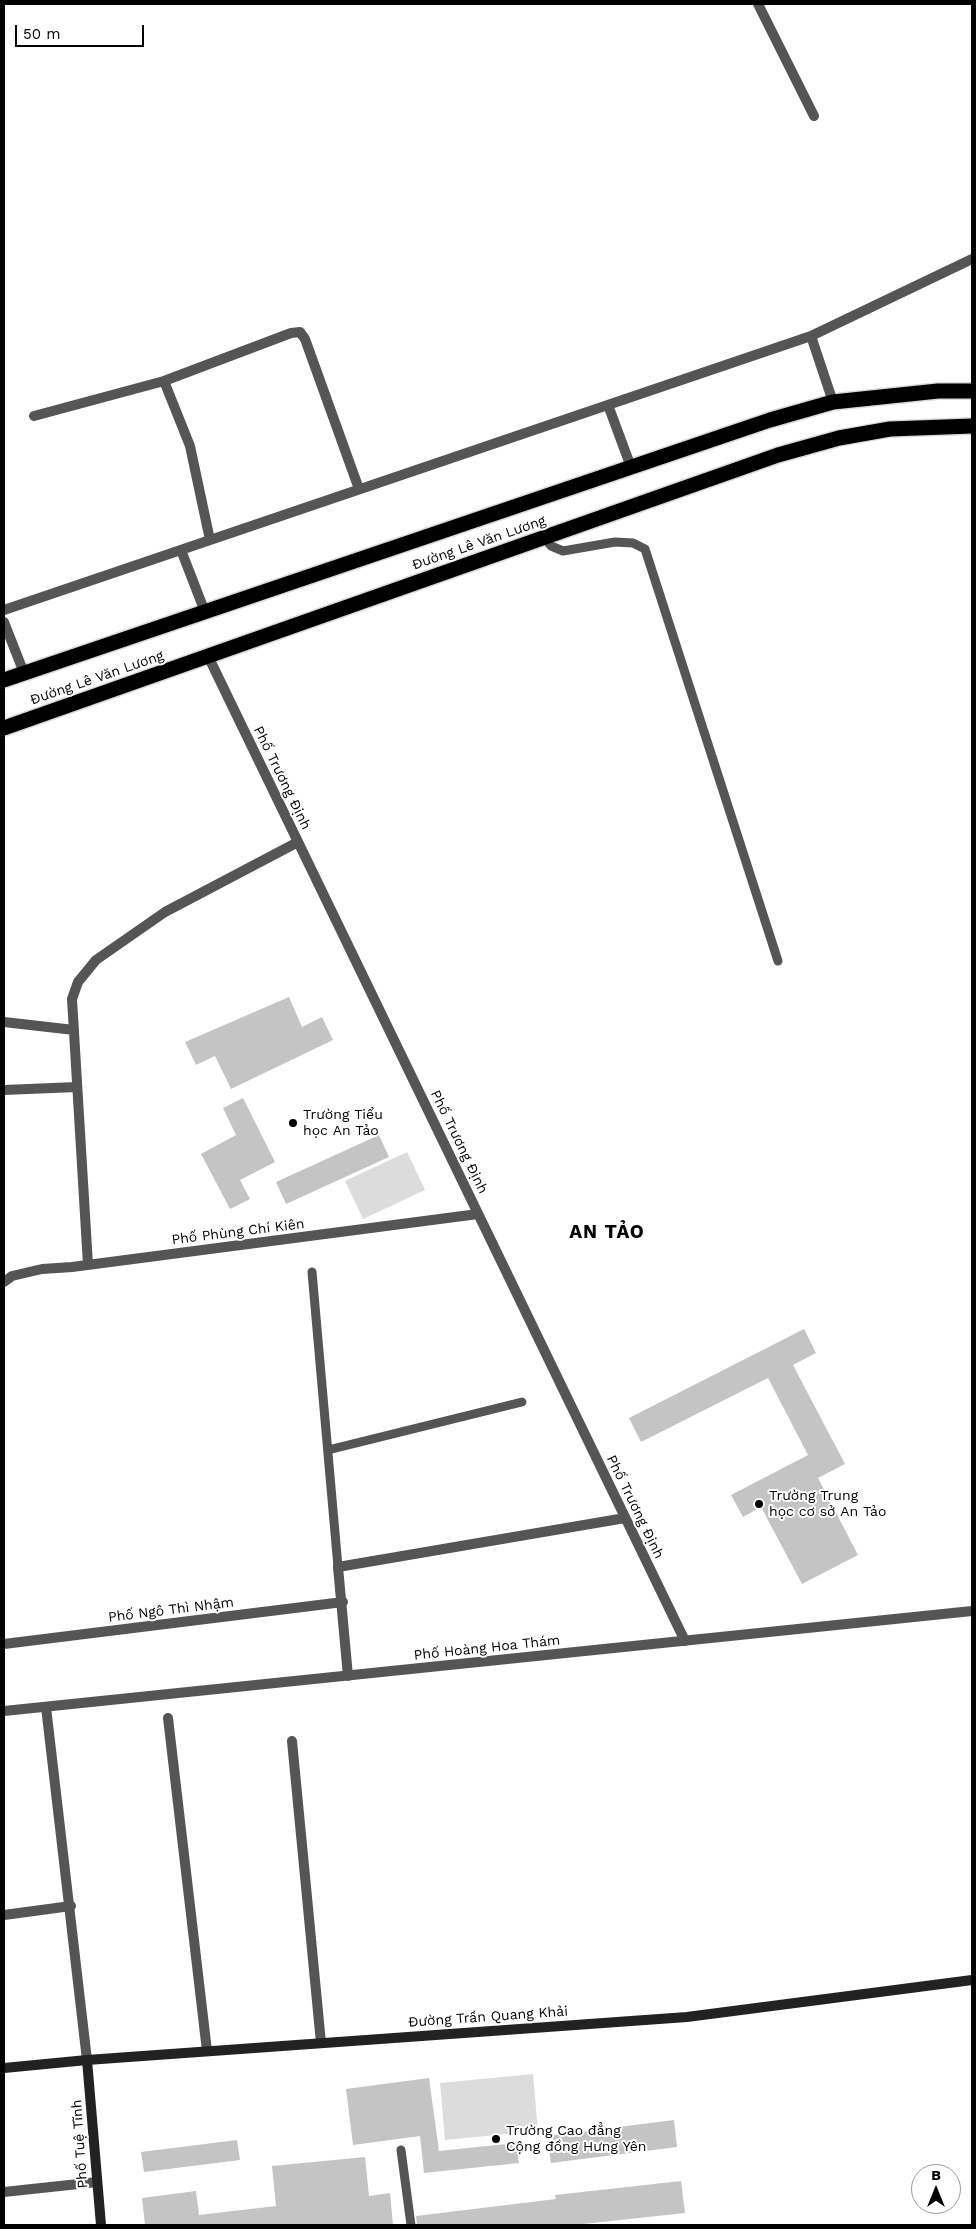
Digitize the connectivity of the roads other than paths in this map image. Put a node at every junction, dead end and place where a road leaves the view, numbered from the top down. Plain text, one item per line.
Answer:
1 (758, 4) edge
2 (814, 116) dead end
3 (972, 259) edge
4 (811, 336) junction
5 (164, 381) junction
6 (972, 392) edge
7 (833, 402) junction
8 (608, 405) junction
9 (34, 416) dead end
10 (972, 426) edge
11 (632, 467) junction
12 (360, 489) junction
13 (544, 537) junction
14 (210, 540) junction
15 (181, 550) junction
16 (4, 610) edge
17 (205, 612) junction
18 (4, 622) edge
19 (208, 656) junction
20 (24, 673) junction
21 (4, 680) edge
22 (4, 728) edge
23 (298, 842) junction
24 (778, 961) dead end
25 (4, 1022) edge
26 (74, 1030) junction
27 (77, 1086) junction
28 (4, 1090) edge
29 (478, 1214) junction
30 (88, 1265) junction
31 (312, 1272) dead end
32 (4, 1282) edge
33 (522, 1402) dead end
34 (328, 1450) junction
35 (625, 1518) junction
36 (338, 1567) junction
37 (342, 1602) junction
38 (972, 1611) edge
39 (685, 1641) junction
40 (4, 1644) edge
41 (348, 1676) junction
42 (46, 1707) junction
43 (4, 1711) edge
44 (168, 1718) dead end
45 (292, 1740) dead end
46 (71, 1906) junction
47 (4, 1914) edge
48 (972, 1980) edge
49 (321, 2043) junction
50 (207, 2051) junction
51 (88, 2060) junction
52 (4, 2068) edge
53 (401, 2150) dead end
54 (97, 2182) junction
55 (4, 2192) edge
56 (101, 2225) edge
57 (411, 2225) edge

1 - 2 street
3 - 4 street
4 - 7 street
4 - 8 street
5 - 9 street
5 - 12 street
5 - 14 street
6 - 7 highway, Đường Lê Văn Lương
7 - 11 highway, Đường Lê Văn Lương
8 - 11 street
8 - 12 street
10 - 13 highway, Đường Lê Văn Lương
11 - 17 highway, Đường Lê Văn Lương
12 - 14 street
13 - 19 highway, Đường Lê Văn Lương
13 - 24 lane
14 - 15 street
15 - 16 street
15 - 17 street
17 - 20 highway, Đường Lê Văn Lương
18 - 20 street
19 - 22 highway, Đường Lê Văn Lương
19 - 23 street, Phố Trương Định
20 - 21 highway, Đường Lê Văn Lương
23 - 26 street
23 - 29 street, Phố Trương Định
25 - 26 street
26 - 27 street
27 - 28 street
27 - 30 street
29 - 30 street, Phố Phùng Chí Kiên
29 - 35 street, Phố Trương Định
30 - 32 street, Phố Phùng Chí Kiên
31 - 34 lane
33 - 34 lane
34 - 36 lane
35 - 36 street
35 - 39 street, Phố Trương Định
36 - 37 street
37 - 40 street, Phố Ngô Thì Nhậm
37 - 41 street
38 - 39 street, Phố Hoàng Hoa Thám
39 - 41 street, Phố Hoàng Hoa Thám
41 - 42 street, Phố Hoàng Hoa Thám
42 - 43 street, Phố Hoàng Hoa Thám
42 - 46 street
44 - 50 street
45 - 49 street
46 - 47 street
46 - 51 street
48 - 49 street, Đường Trần Quang Khải
49 - 50 street, Đường Trần Quang Khải
50 - 51 street, Đường Trần Quang Khải
51 - 52 street, Đường Trần Quang Khải
51 - 54 street, Phố Tuệ Tĩnh
53 - 57 lane
54 - 55 street
54 - 56 street, Phố Tuệ Tĩnh

